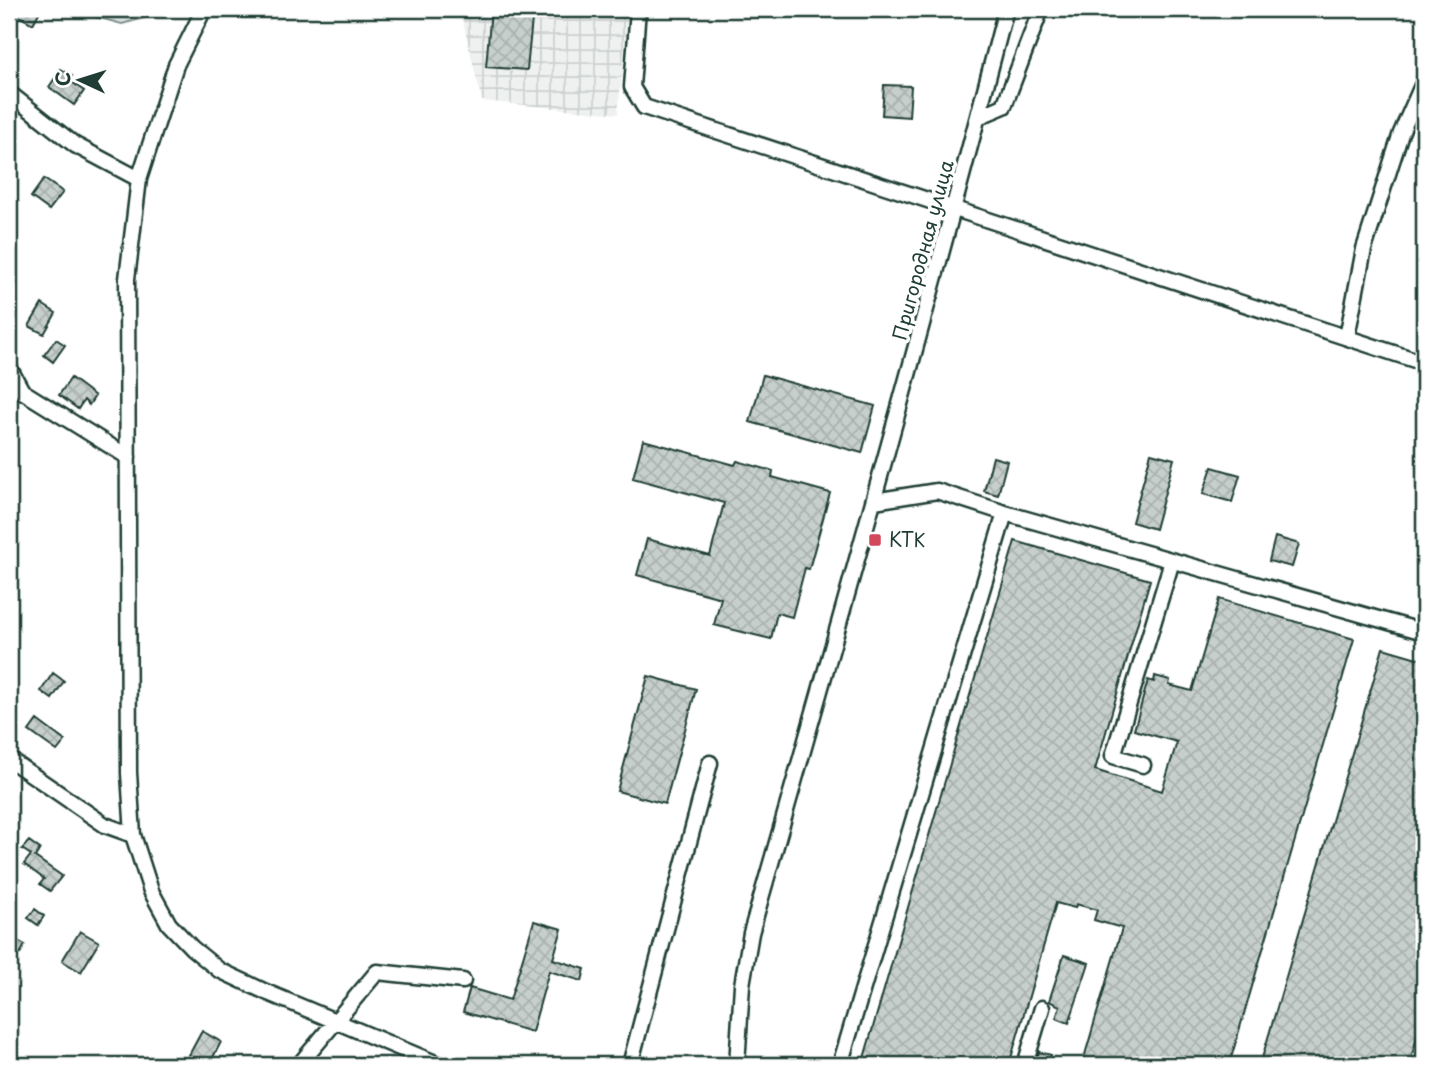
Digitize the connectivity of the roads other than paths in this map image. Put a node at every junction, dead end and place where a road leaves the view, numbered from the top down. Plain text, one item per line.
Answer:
1 (204, 9) edge
2 (638, 9) edge
3 (1006, 9) edge
4 (1041, 9) edge
5 (1424, 81) edge
6 (9, 93) edge
7 (978, 117) junction
8 (139, 179) junction
9 (955, 208) junction
10 (1347, 337) junction
11 (1424, 363) edge
12 (9, 367) edge
13 (128, 457) junction
14 (874, 501) junction
15 (1005, 513) junction
16 (1172, 561) junction
17 (1424, 632) edge
18 (9, 759) edge
19 (710, 763) dead end
20 (1143, 765) dead end
21 (133, 835) junction
22 (463, 981) dead end
23 (1042, 1008) dead end
24 (335, 1022) junction
25 (299, 1065) edge
26 (440, 1065) edge
27 (630, 1065) edge
28 (737, 1065) edge
29 (840, 1065) edge
30 (1025, 1065) edge

1 - 8 street
2 - 9 street
3 - 7 street, Пригородная улица
4 - 7 street
5 - 10 street
6 - 8 street
7 - 9 street, Пригородная улица
8 - 13 street
9 - 10 street
9 - 14 street, Пригородная улица
10 - 11 street
12 - 13 street
13 - 21 street
14 - 15 street
14 - 28 street, Пригородная улица
15 - 16 street
15 - 29 street
16 - 17 street
16 - 20 street
18 - 21 street
19 - 27 street
21 - 24 street
22 - 24 street
23 - 30 street
24 - 25 street
24 - 26 street

